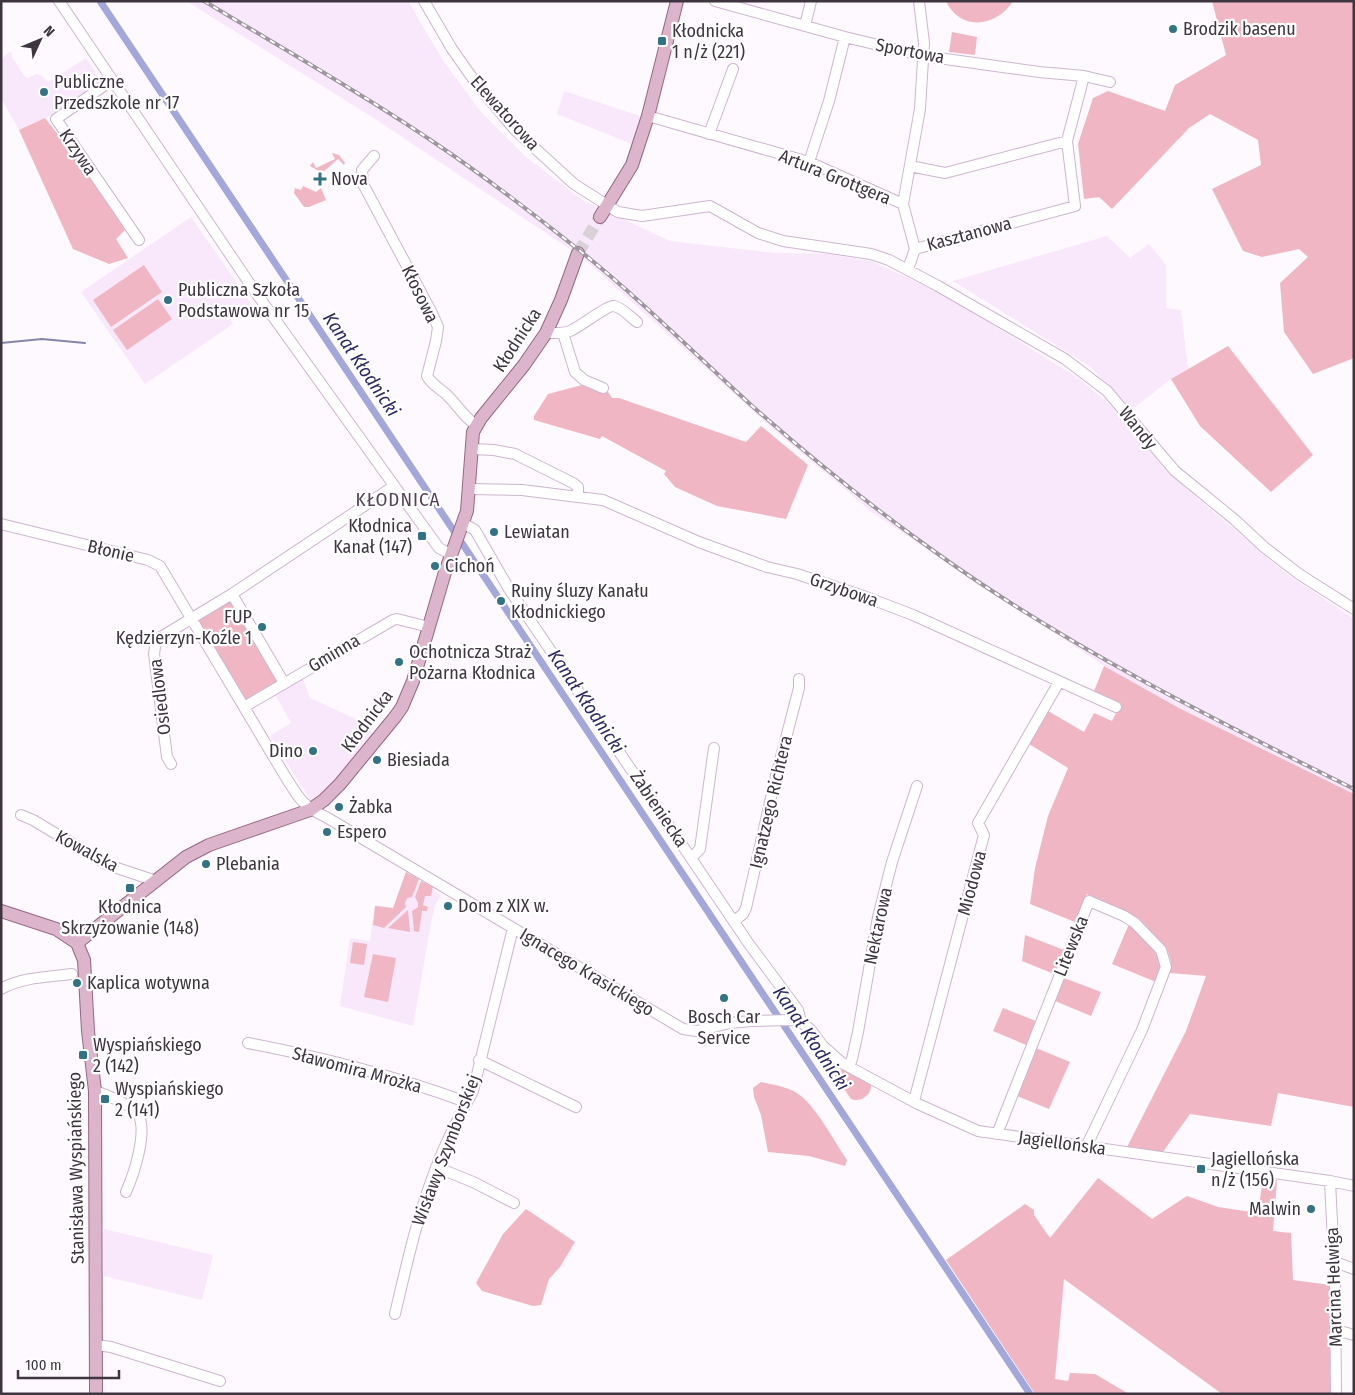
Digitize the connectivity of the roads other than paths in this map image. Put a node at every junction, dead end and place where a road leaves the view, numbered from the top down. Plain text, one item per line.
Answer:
1 (58, 1) edge
2 (424, 1) edge
3 (677, 1) edge
4 (715, 1) edge
5 (811, 1) edge
6 (919, 1) edge
7 (805, 26) junction
8 (845, 37) junction
9 (924, 56) junction
10 (733, 69) dead end
11 (1084, 76) junction
12 (111, 81) junction
13 (1110, 82) dead end
14 (648, 116) junction
15 (709, 134) junction
16 (1067, 141) junction
17 (374, 156) dead end
18 (809, 162) junction
19 (910, 166) junction
20 (903, 204) junction
21 (608, 205) junction
22 (600, 218) tunnel mouth
23 (139, 240) dead end
24 (915, 249) junction
25 (578, 253) tunnel mouth
26 (908, 269) junction
27 (636, 322) dead end
28 (546, 333) junction
29 (563, 333) junction
30 (603, 388) dead end
31 (476, 425) junction
32 (472, 449) junction
33 (394, 486) junction
34 (470, 489) junction
35 (578, 496) junction
36 (1, 524) edge
37 (462, 525) junction
38 (454, 549) junction
39 (232, 594) junction
40 (1354, 608) edge
41 (192, 619) junction
42 (429, 628) junction
43 (798, 679) dead end
44 (1060, 682) junction
45 (284, 683) junction
46 (244, 707) junction
47 (1116, 707) dead end
48 (714, 748) dead end
49 (172, 764) dead end
50 (917, 786) dead end
51 (310, 810) junction
52 (21, 815) dead end
53 (691, 858) junction
54 (156, 881) junction
55 (1, 911) edge
56 (734, 921) junction
57 (513, 928) junction
58 (77, 944) junction
59 (72, 974) dead end
60 (1, 989) edge
61 (796, 1021) junction
62 (248, 1043) dead end
63 (480, 1060) junction
64 (849, 1068) junction
65 (95, 1091) junction
66 (466, 1102) junction
67 (914, 1102) junction
68 (576, 1107) dead end
69 (997, 1134) junction
70 (1086, 1147) junction
71 (436, 1167) junction
72 (1330, 1181) junction
73 (1354, 1186) edge
74 (126, 1192) dead end
75 (514, 1203) dead end
76 (1334, 1262) junction
77 (1354, 1269) edge
78 (395, 1314) dead end
79 (1336, 1330) junction
80 (1354, 1335) edge
81 (96, 1345) junction
82 (220, 1382) dead end
83 (96, 1394) edge
84 (1336, 1394) edge

1 - 12 street
2 - 21 street, Elewatorowa
3 - 14 main road
4 - 7 street, Sportowa
5 - 7 street
6 - 9 street
7 - 8 street, Sportowa
8 - 9 street, Sportowa
8 - 18 street
9 - 11 street, Sportowa
9 - 19 street
10 - 15 street
11 - 13 street, Sportowa
11 - 16 street, Kasztanowa
12 - 23 street, Krzywa
12 - 33 street
14 - 15 street, Artura Grottgera
14 - 21 main road
15 - 18 street, Artura Grottgera
16 - 19 street
16 - 24 street, Kasztanowa
17 - 31 street, Kłosowa
18 - 20 street, Artura Grottgera
19 - 20 street
20 - 24 street
21 - 22 main road
21 - 26 street, Kasztanowa
24 - 26 street, Kasztanowa
25 - 28 main road, Kłodnicka
26 - 40 street, Wandy
27 - 29 street
28 - 29 street
28 - 31 main road, Kłodnicka
29 - 30 street
31 - 32 main road, Kłodnicka
32 - 34 main road, Kłodnicka
32 - 35 street
33 - 38 street
33 - 39 street
34 - 35 street, Grzybowa
34 - 37 main road, Kłodnicka
35 - 44 street, Grzybowa
36 - 41 street, Błonie
37 - 38 main road, Kłodnicka
37 - 53 street, Żabieniecka
38 - 42 main road, Kłodnicka
39 - 41 street
39 - 45 street
41 - 46 street, Błonie
41 - 49 street, Osiedlowa
42 - 45 street, Gminna
42 - 51 main road, Kłodnicka
43 - 56 street, Ignatzego Richtera
44 - 47 street, Grzybowa
44 - 67 street, Miodowa
45 - 46 street, Gminna
46 - 51 street
48 - 53 street
50 - 64 street, Nektarowa
51 - 54 main road, Kłodnicka
51 - 57 street, Ignacego Krasickiego
52 - 54 street, Kowalska
53 - 56 street, Żabieniecka
54 - 58 main road, Kłodnicka
55 - 58 main road
56 - 61 street, Żabieniecka
57 - 61 street, Ignacego Krasickiego
57 - 63 street, Wisławy Szymborskiej
58 - 65 main road, Stanisława Wyspiańskiego
59 - 60 street
61 - 64 street, Jagiellońska
62 - 66 street, Sławomira Mrożka
63 - 66 street, Wisławy Szymborskiej
63 - 68 street
64 - 67 street, Jagiellońska
65 - 74 street
65 - 81 main road, Stanisława Wyspiańskiego
66 - 71 street, Wisławy Szymborskiej
67 - 69 street, Jagiellońska
69 - 70 street, Jagiellońska
69 - 70 street, Litewska
70 - 72 street, Jagiellońska
71 - 75 street
71 - 78 street, Wisławy Szymborskiej
72 - 73 street, Jagiellońska
72 - 76 street, Marcina Helwiga
76 - 77 street
76 - 79 street, Marcina Helwiga
79 - 80 street
79 - 84 street, Marcina Helwiga
81 - 82 street
81 - 83 main road, Stanisława Wyspiańskiego

